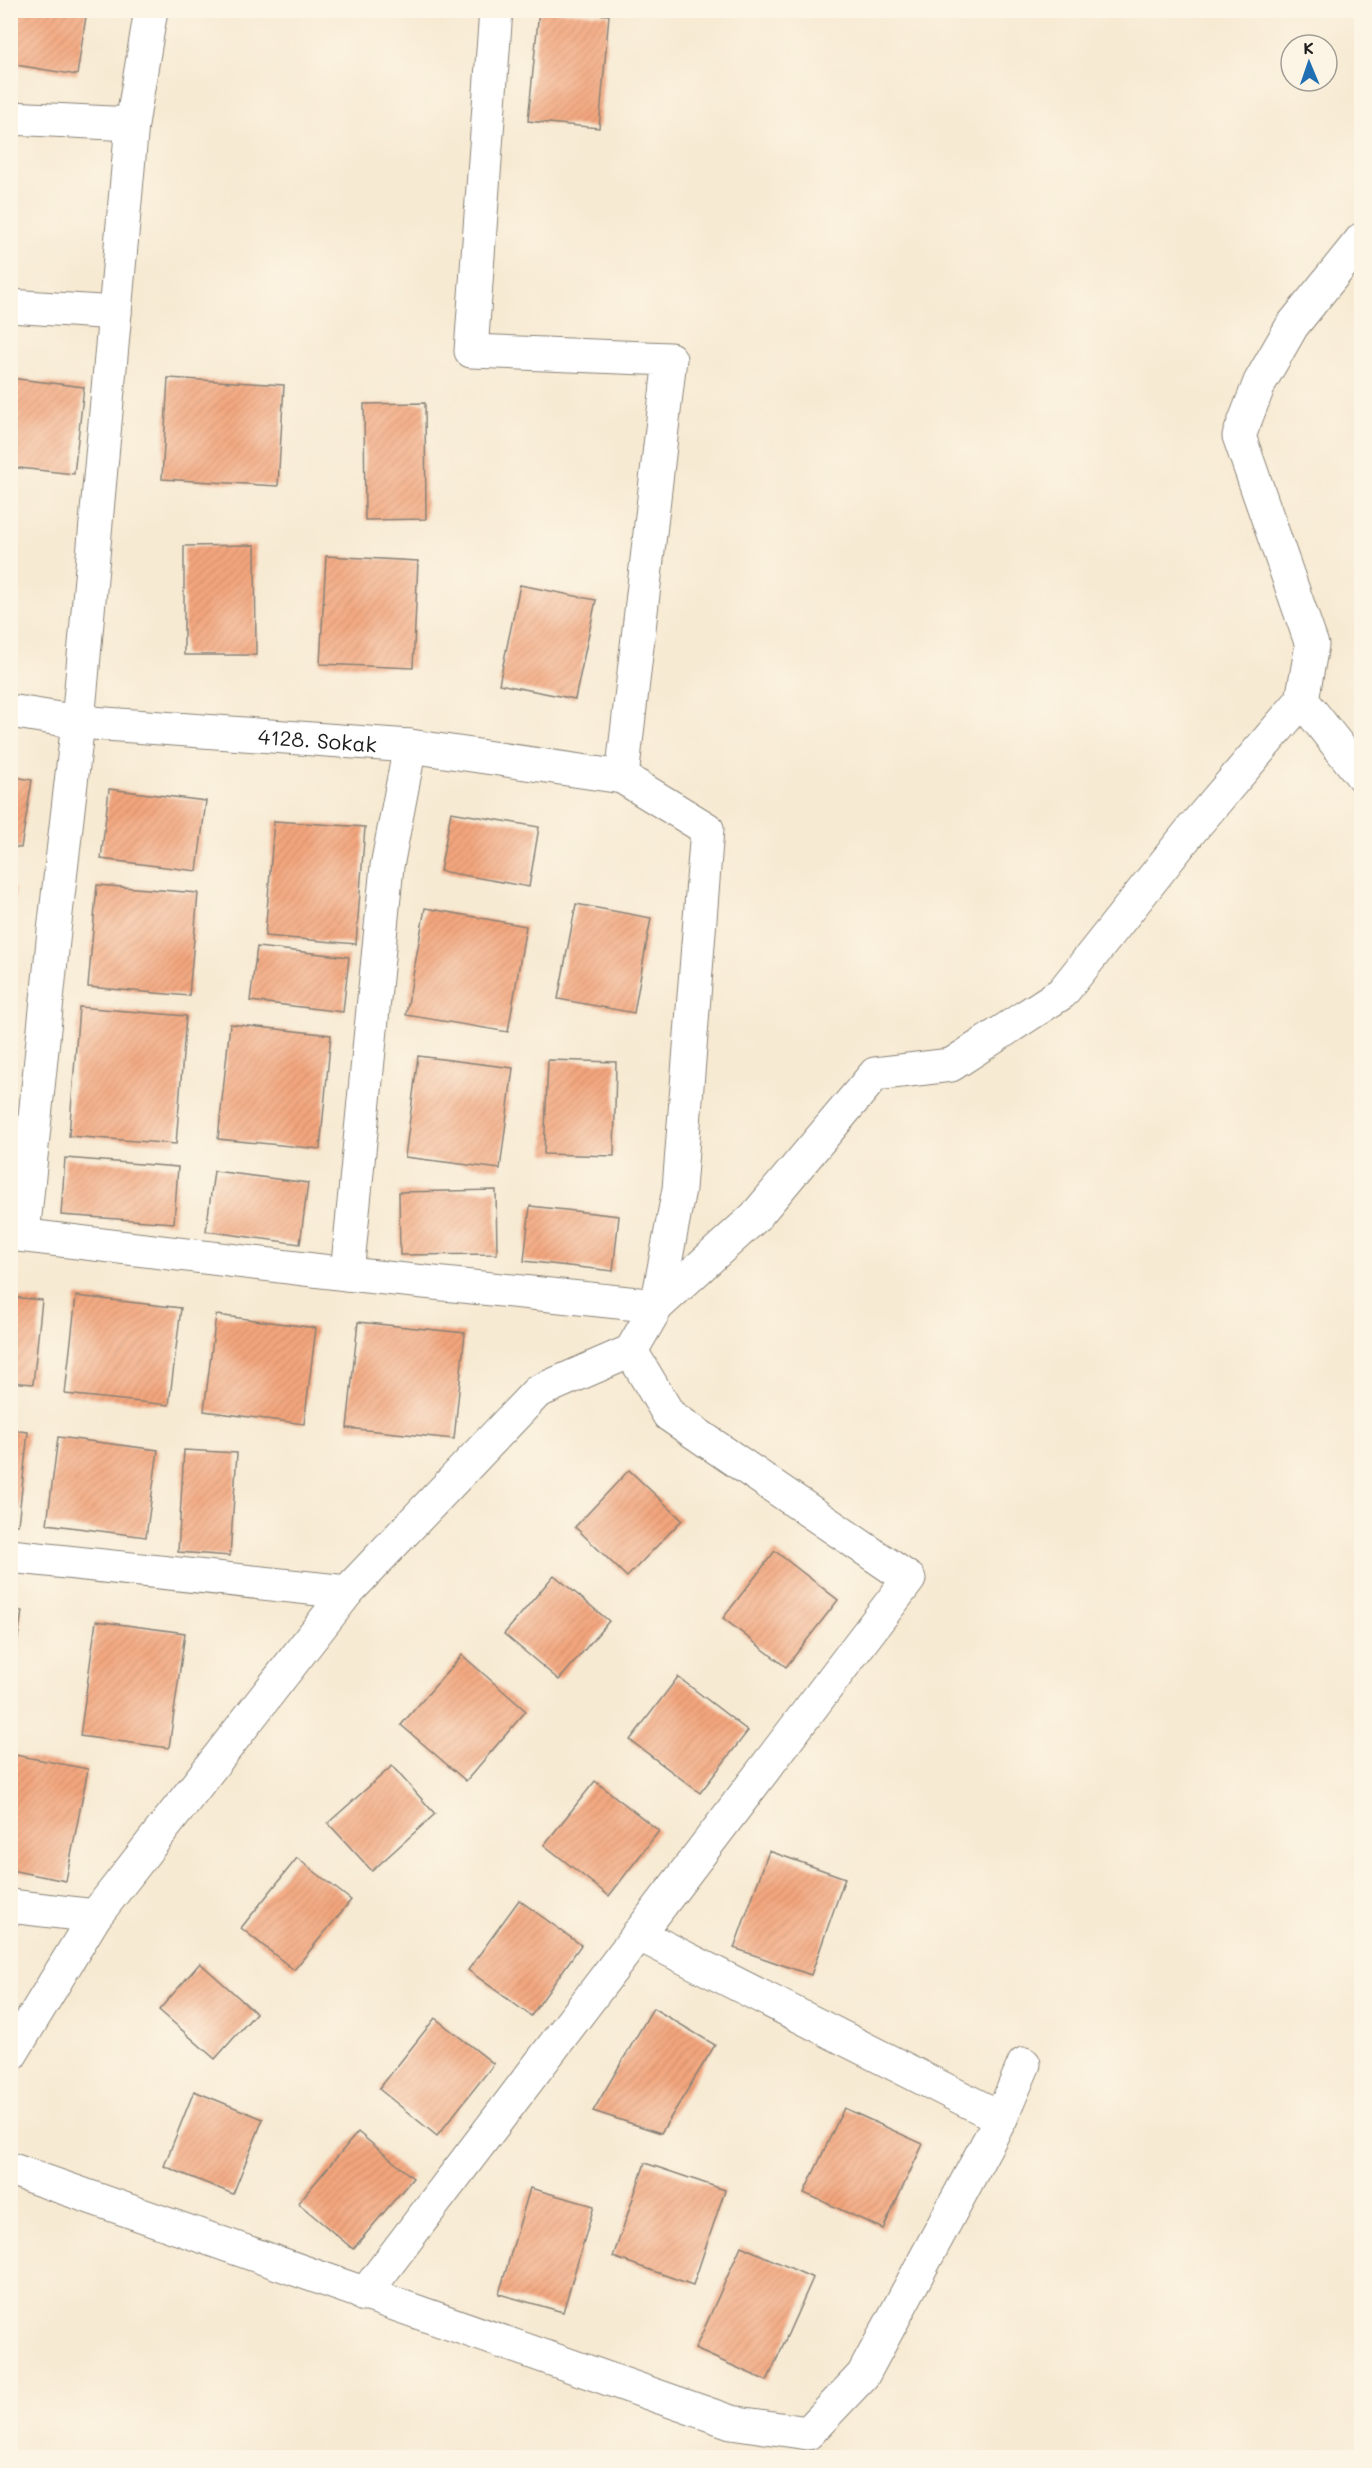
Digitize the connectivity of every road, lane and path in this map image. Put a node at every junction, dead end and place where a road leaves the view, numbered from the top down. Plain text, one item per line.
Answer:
1 (151, 10) edge
2 (496, 10) edge
3 (10, 118) edge
4 (132, 124) junction
5 (1362, 239) edge
6 (10, 306) edge
7 (115, 313) junction
8 (1302, 700) junction
9 (10, 711) edge
10 (78, 722) junction
11 (410, 746) junction
12 (1362, 776) edge
13 (622, 777) junction
14 (17, 1234) edge
15 (347, 1274) junction
16 (657, 1305) junction
17 (631, 1351) junction
18 (10, 1556) edge
19 (347, 1592) junction
20 (10, 1906) edge
21 (95, 1917) junction
22 (638, 1934) junction
23 (10, 2056) edge
24 (1024, 2064) dead end
25 (1001, 2118) junction
26 (10, 2169) edge
27 (364, 2295) junction

1 - 4 street
2 - 13 street
3 - 4 street
4 - 7 street
5 - 8 street
6 - 7 street
7 - 10 street
8 - 12 street
8 - 16 street
9 - 10 street, 4128. Sokak
10 - 11 street, 4128. Sokak
10 - 14 street
11 - 13 street, 4128. Sokak
11 - 15 street
13 - 16 street
14 - 15 street
15 - 16 street
16 - 17 street
17 - 19 street
17 - 22 street
18 - 19 street
19 - 21 street
20 - 21 street
21 - 23 street
22 - 25 street
22 - 27 street
24 - 25 street
25 - 27 street
26 - 27 street

